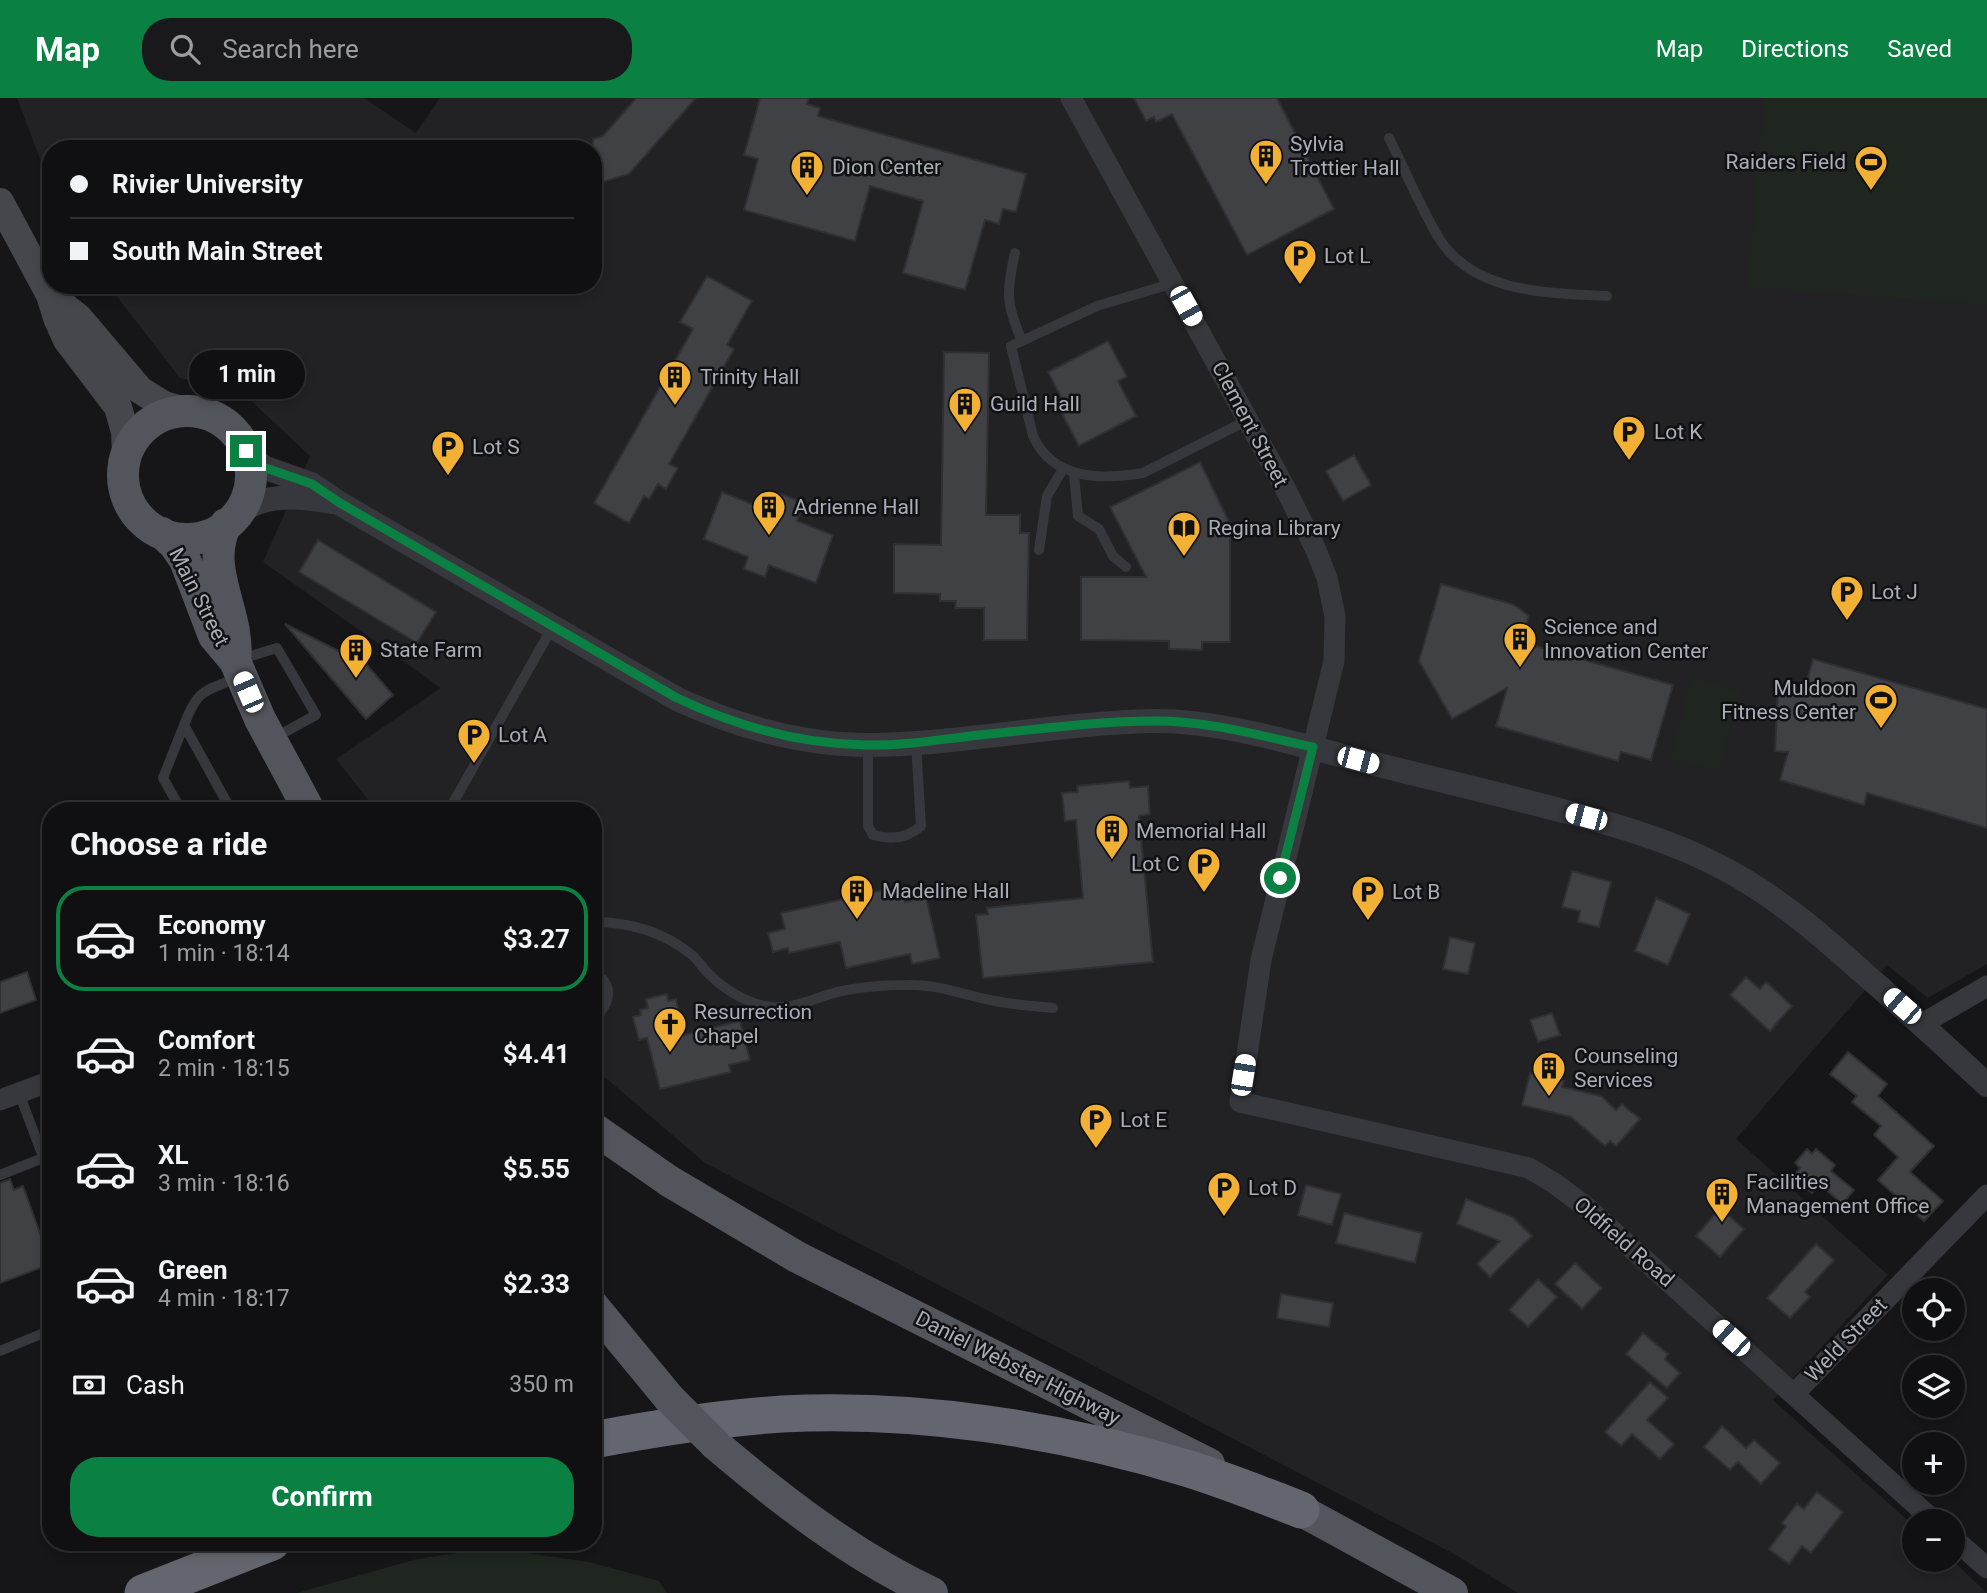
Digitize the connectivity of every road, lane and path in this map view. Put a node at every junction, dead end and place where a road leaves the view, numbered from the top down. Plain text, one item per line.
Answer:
1 (1071, 98) edge
2 (1389, 138) dead end
3 (0, 202) edge
4 (1015, 253) dead end
5 (42, 280) edge
6 (1174, 283) junction
7 (50, 295) joint
8 (1607, 296) dead end
9 (1022, 341) junction
10 (185, 411) junction
11 (1248, 420) junction
12 (246, 451) junction
13 (126, 455) junction
14 (1069, 471) junction
15 (340, 503) junction
16 (232, 519) junction
17 (162, 533) junction
18 (1039, 550) dead end
19 (1126, 567) dead end
20 (553, 626) junction
21 (238, 669) junction
22 (184, 725) junction
23 (271, 741) junction
24 (916, 743) junction
25 (868, 745) junction
26 (1313, 747) junction
27 (176, 802) edge
28 (227, 802) edge
29 (306, 802) edge
30 (454, 802) edge
31 (602, 922) edge
32 (602, 977) edge
33 (1987, 986) edge
34 (1053, 1008) dead end
35 (602, 1010) edge
36 (1922, 1024) junction
37 (42, 1084) edge
38 (1987, 1085) edge
39 (10, 1096) edge
40 (1240, 1102) joint
41 (602, 1134) edge
42 (42, 1156) edge
43 (42, 1158) edge
44 (0, 1175) edge
45 (1987, 1195) edge
46 (602, 1317) edge
47 (42, 1334) edge
48 (0, 1351) edge
49 (1794, 1394) junction
50 (602, 1439) edge
51 (1921, 1509) edge
52 (1301, 1510) junction
53 (1965, 1549) edge
54 (201, 1551) edge
55 (249, 1551) edge
56 (1987, 1568) edge
57 (129, 1593) edge
58 (143, 1593) edge
59 (932, 1593) edge
60 (1452, 1593) edge

1 - 6 street, Clement Street
2 - 8 lane
3 - 5 main road
4 - 9 lane
6 - 9 lane
6 - 11 street, Clement Street
7 - 10 main road
7 - 13 main road
9 - 14 lane
10 - 12 main road
10 - 13 main road
11 - 14 lane
11 - 26 street, Clement Street
12 - 15 street
12 - 16 main road
13 - 17 main road
14 - 18 lane
14 - 19 lane
15 - 16 street
15 - 20 street
16 - 17 main road
16 - 21 main road, Main Street
17 - 21 main road, Main Street
20 - 25 street
20 - 30 lane
21 - 22 lane
21 - 23 main road, Main Street
21 - 23 lane
22 - 27 lane
22 - 28 lane
23 - 29 main road, Main Street
24 - 25 street
24 - 25 lane
24 - 26 street
26 - 36 street
26 - 40 street, Clement Street
31 - 34 lane
32 - 35 lane
33 - 36 street
36 - 38 street
37 - 39 street
39 - 42 lane
40 - 49 street, Oldfield Road
41 - 52 main road, Daniel Webster Highway
43 - 44 lane
45 - 49 street, Weld Street
46 - 59 main road, bridge
47 - 48 lane
49 - 51 street, Oldfield Road
50 - 52 highway
52 - 60 main road, Daniel Webster Highway
53 - 56 street
54 - 57 highway
55 - 58 highway

